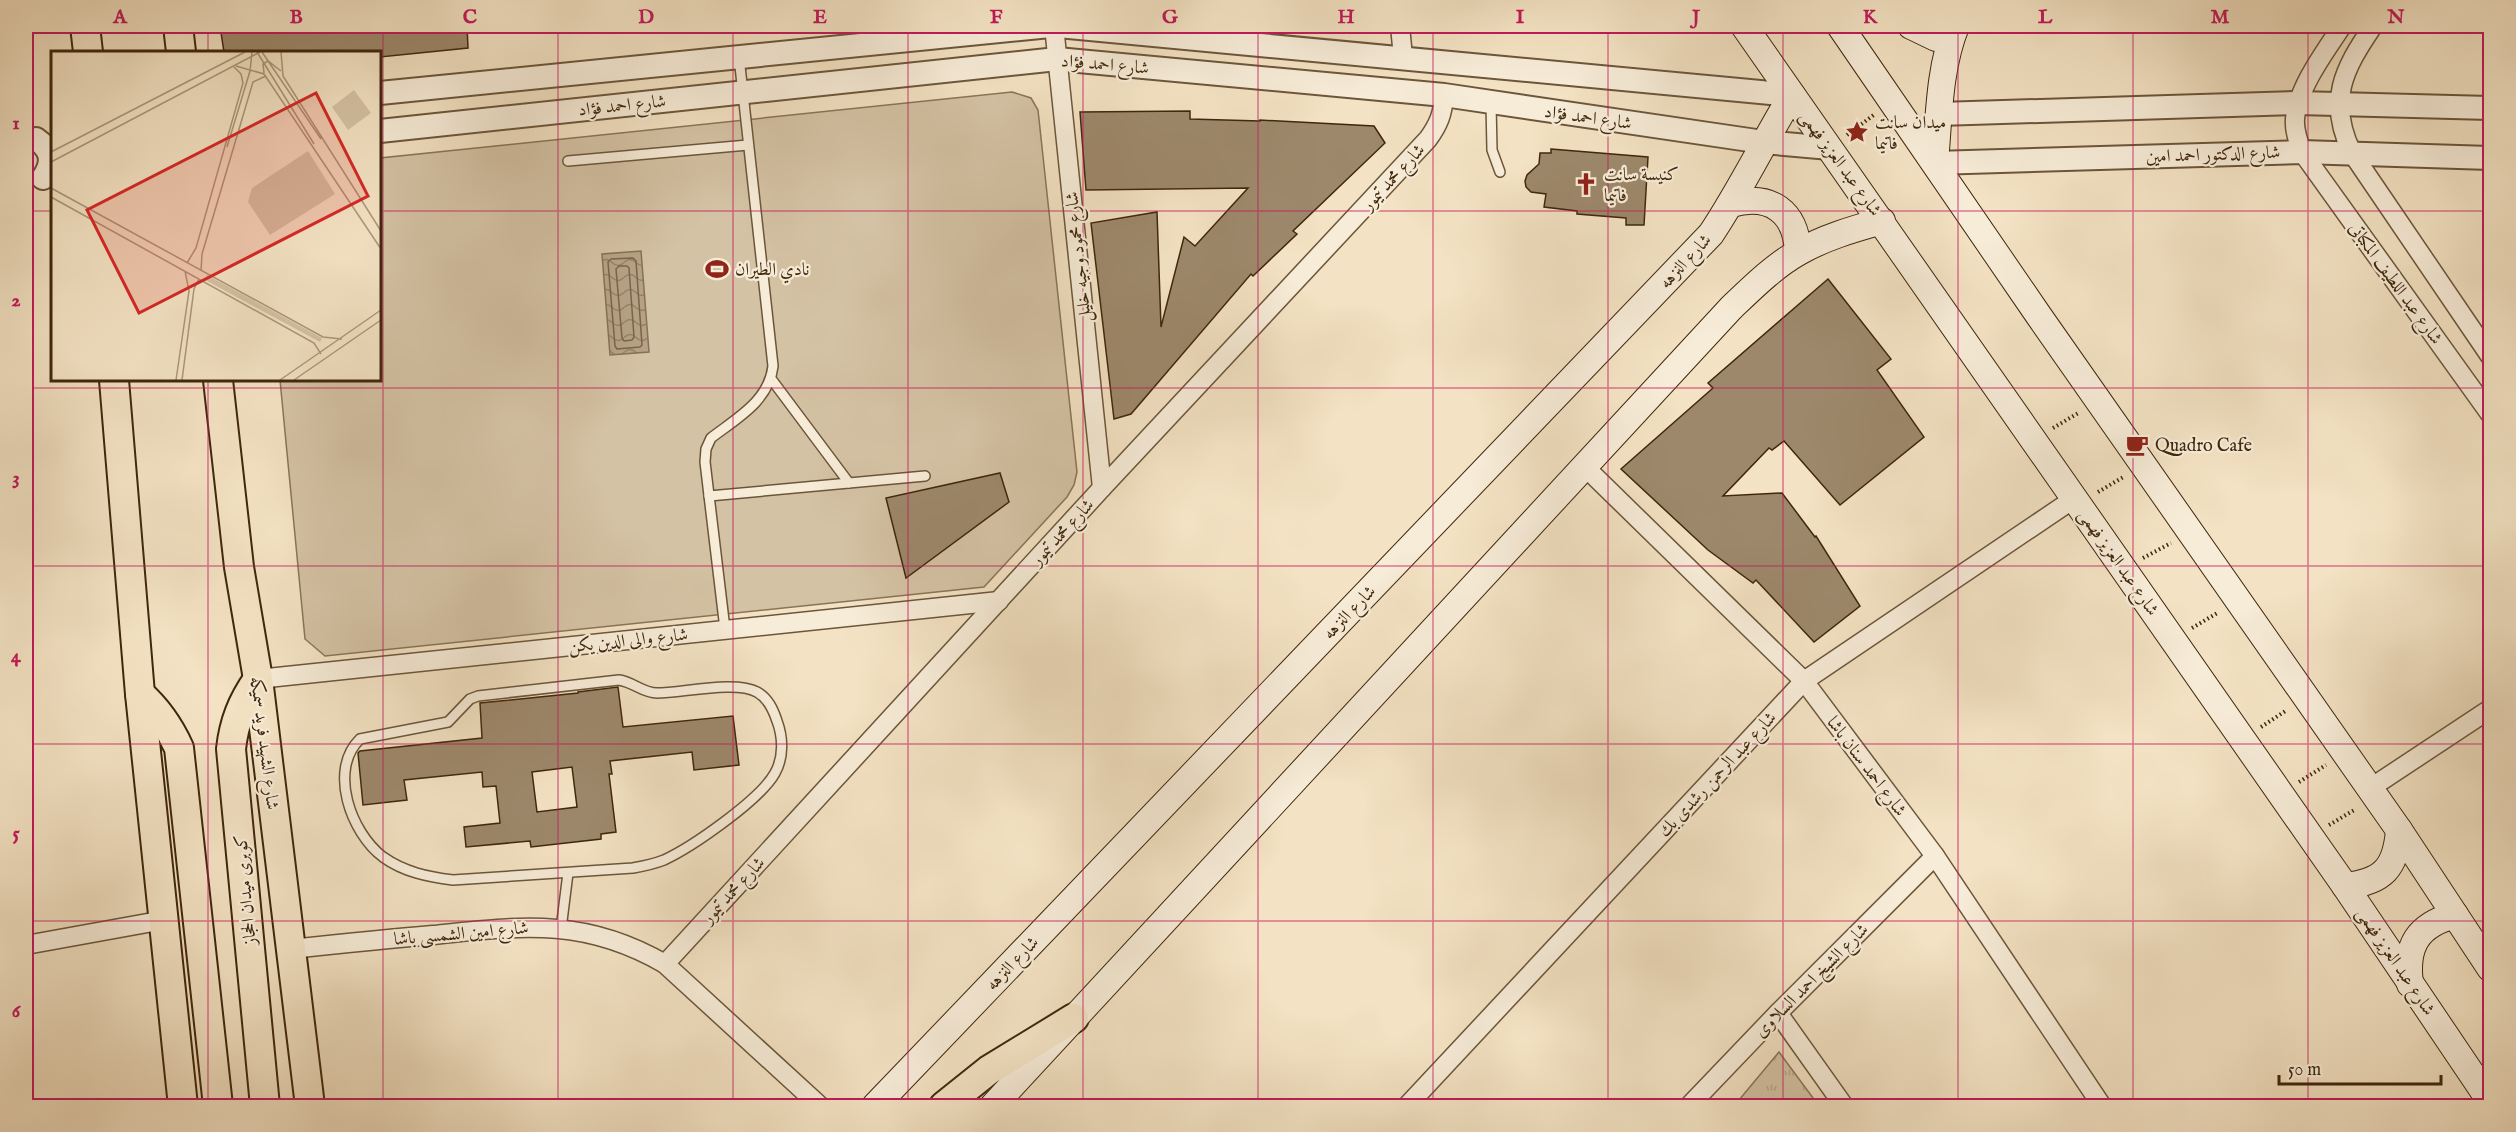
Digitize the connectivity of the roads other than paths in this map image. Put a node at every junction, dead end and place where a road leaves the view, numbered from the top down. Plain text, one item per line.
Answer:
1 (85, 26) edge
2 (178, 26) edge
3 (1054, 26) edge
4 (1401, 26) edge
5 (1744, 26) edge
6 (1911, 26) edge
7 (2342, 26) edge
8 (2373, 26) edge
9 (1845, 27) edge
10 (1953, 32) edge
11 (88, 51) edge
12 (181, 51) edge
13 (739, 57) junction
14 (1403, 57) junction
15 (1057, 59) junction
16 (742, 92) junction
17 (381, 93) edge
18 (1444, 95) junction
19 (1792, 95) junction
20 (1491, 103) junction
21 (2298, 103) junction
22 (2339, 104) junction
23 (2490, 108) edge
24 (1939, 114) junction
25 (381, 131) edge
26 (38, 138) edge
27 (1762, 142) junction
28 (748, 145) junction
29 (1830, 148) junction
30 (2302, 152) junction
31 (2352, 153) junction
32 (2490, 158) edge
33 (568, 161) dead end
34 (1935, 163) junction
35 (1500, 172) dead end
36 (40, 178) edge
37 (1731, 204) junction
38 (1882, 220) junction
39 (1798, 252) junction
40 (2490, 356) edge
41 (772, 380) junction
42 (114, 381) edge
43 (218, 381) edge
44 (2490, 414) edge
45 (1584, 466) junction
46 (924, 476) dead end
47 (849, 483) junction
48 (1102, 488) junction
49 (709, 496) junction
50 (2077, 501) junction
51 (999, 601) junction
52 (725, 629) junction
53 (258, 679) junction
54 (1804, 681) junction
55 (140, 694) junction
56 (2490, 709) edge
57 (2372, 794) junction
58 (2399, 830) junction
59 (1935, 856) junction
60 (568, 873) junction
61 (2345, 886) junction
62 (2455, 915) junction
63 (164, 920) junction
64 (561, 929) junction
65 (26, 945) edge
66 (291, 949) junction
67 (665, 964) junction
68 (2490, 968) edge
69 (2410, 984) junction
70 (1778, 1013) junction
71 (1074, 1018) junction
72 (2490, 1101) edge
73 (183, 1107) edge
74 (218, 1107) edge
75 (265, 1107) edge
76 (310, 1107) edge
77 (820, 1107) edge
78 (875, 1107) edge
79 (944, 1107) edge
80 (993, 1107) edge
81 (1407, 1107) edge
82 (1689, 1107) edge
83 (1845, 1107) edge
84 (2102, 1107) edge

1 - 11 main road
2 - 12 main road
3 - 13 street, شارع احمد فؤاد
3 - 14 street, شارع احمد فؤاد
3 - 15 street, شارع محمود وجيه خليل
4 - 14 street
5 - 19 main road, شارع عبد العزيز فهمى
6 - 10 main road
7 - 21 street
8 - 22 street
9 - 34 main road
10 - 24 main road
13 - 16 lane
13 - 17 street, شارع احمد فؤاد
14 - 19 street, شارع احمد فؤاد
15 - 16 street, شارع احمد فؤاد
15 - 18 street, شارع احمد فؤاد
15 - 48 street, شارع محمود وجيه خليل
16 - 25 street, شارع احمد فؤاد
16 - 28 lane
18 - 20 street, شارع احمد فؤاد
18 - 48 street, شارع محمد تيمور
19 - 27 main road, شارع النزهه
19 - 29 main road, شارع عبد العزيز فهمى
20 - 27 street, شارع احمد فؤاد
20 - 35 lane
21 - 22 street
21 - 24 street
21 - 30 street
22 - 23 street
22 - 31 street, شارع عبد اللطيف المكباتى
24 - 34 main road
26 - 36 street
27 - 29 street, شارع احمد فؤاد
27 - 37 main road, شارع النزهه
28 - 33 lane
28 - 41 lane
29 - 38 main road, شارع عبد العزيز فهمى
30 - 31 street, شارع الدكتور احمد امين
30 - 34 street, شارع الدكتور احمد امين
30 - 44 street, شارع عبد اللطيف المكباتى
31 - 32 street, شارع الدكتور احمد امين
31 - 40 street, شارع عبد اللطيف المكباتى
34 - 57 main road
37 - 39 main road
37 - 78 main road, شارع النزهه
38 - 39 main road
38 - 50 main road, شارع عبد العزيز فهمى
39 - 45 main road
41 - 47 lane
41 - 49 lane
42 - 55 main road
43 - 53 main road, شارع الشهيد فريد سميكه
45 - 54 street, شارع احمد سنان باشا
45 - 71 main road
46 - 47 lane
47 - 49 lane
48 - 51 street, شارع محمد تيمور
49 - 52 lane
50 - 54 street, شارع عبد الرحمن رشدى بك
50 - 61 main road, شارع عبد العزيز فهمى
51 - 52 street, شارع والى الدين يكن
51 - 67 street, شارع محمد تيمور
52 - 53 street, شارع والى الدين يكن
53 - 66 main road, شارع الشهيد فريد سميكه
53 - 75 main road, كوبرى ميدان الحجاز
54 - 59 street, شارع احمد سنان باشا
54 - 81 street, شارع عبد الرحمن رشدى بك
55 - 63 main road
55 - 74 main road
56 - 57 street
57 - 58 main road
58 - 61 main road
58 - 62 main road
59 - 70 street, شارع الشيخ احمد السلاوى
59 - 84 street, شارع احمد سنان باشا
60 - 60 lane
60 - 64 lane
61 - 69 main road, شارع عبد العزيز فهمى
62 - 68 main road
62 - 69 main road
63 - 65 street
63 - 73 main road
64 - 66 street, شارع امين الشمسى باشا
64 - 67 street, شارع امين الشمسى باشا
66 - 76 main road, شارع الشهيد فريد سميكه
67 - 77 street, شارع امين الشمسى باشا
69 - 72 main road, شارع عبد العزيز فهمى
70 - 82 street, شارع الشيخ احمد السلاوى
70 - 83 street
71 - 79 main road
71 - 80 main road

